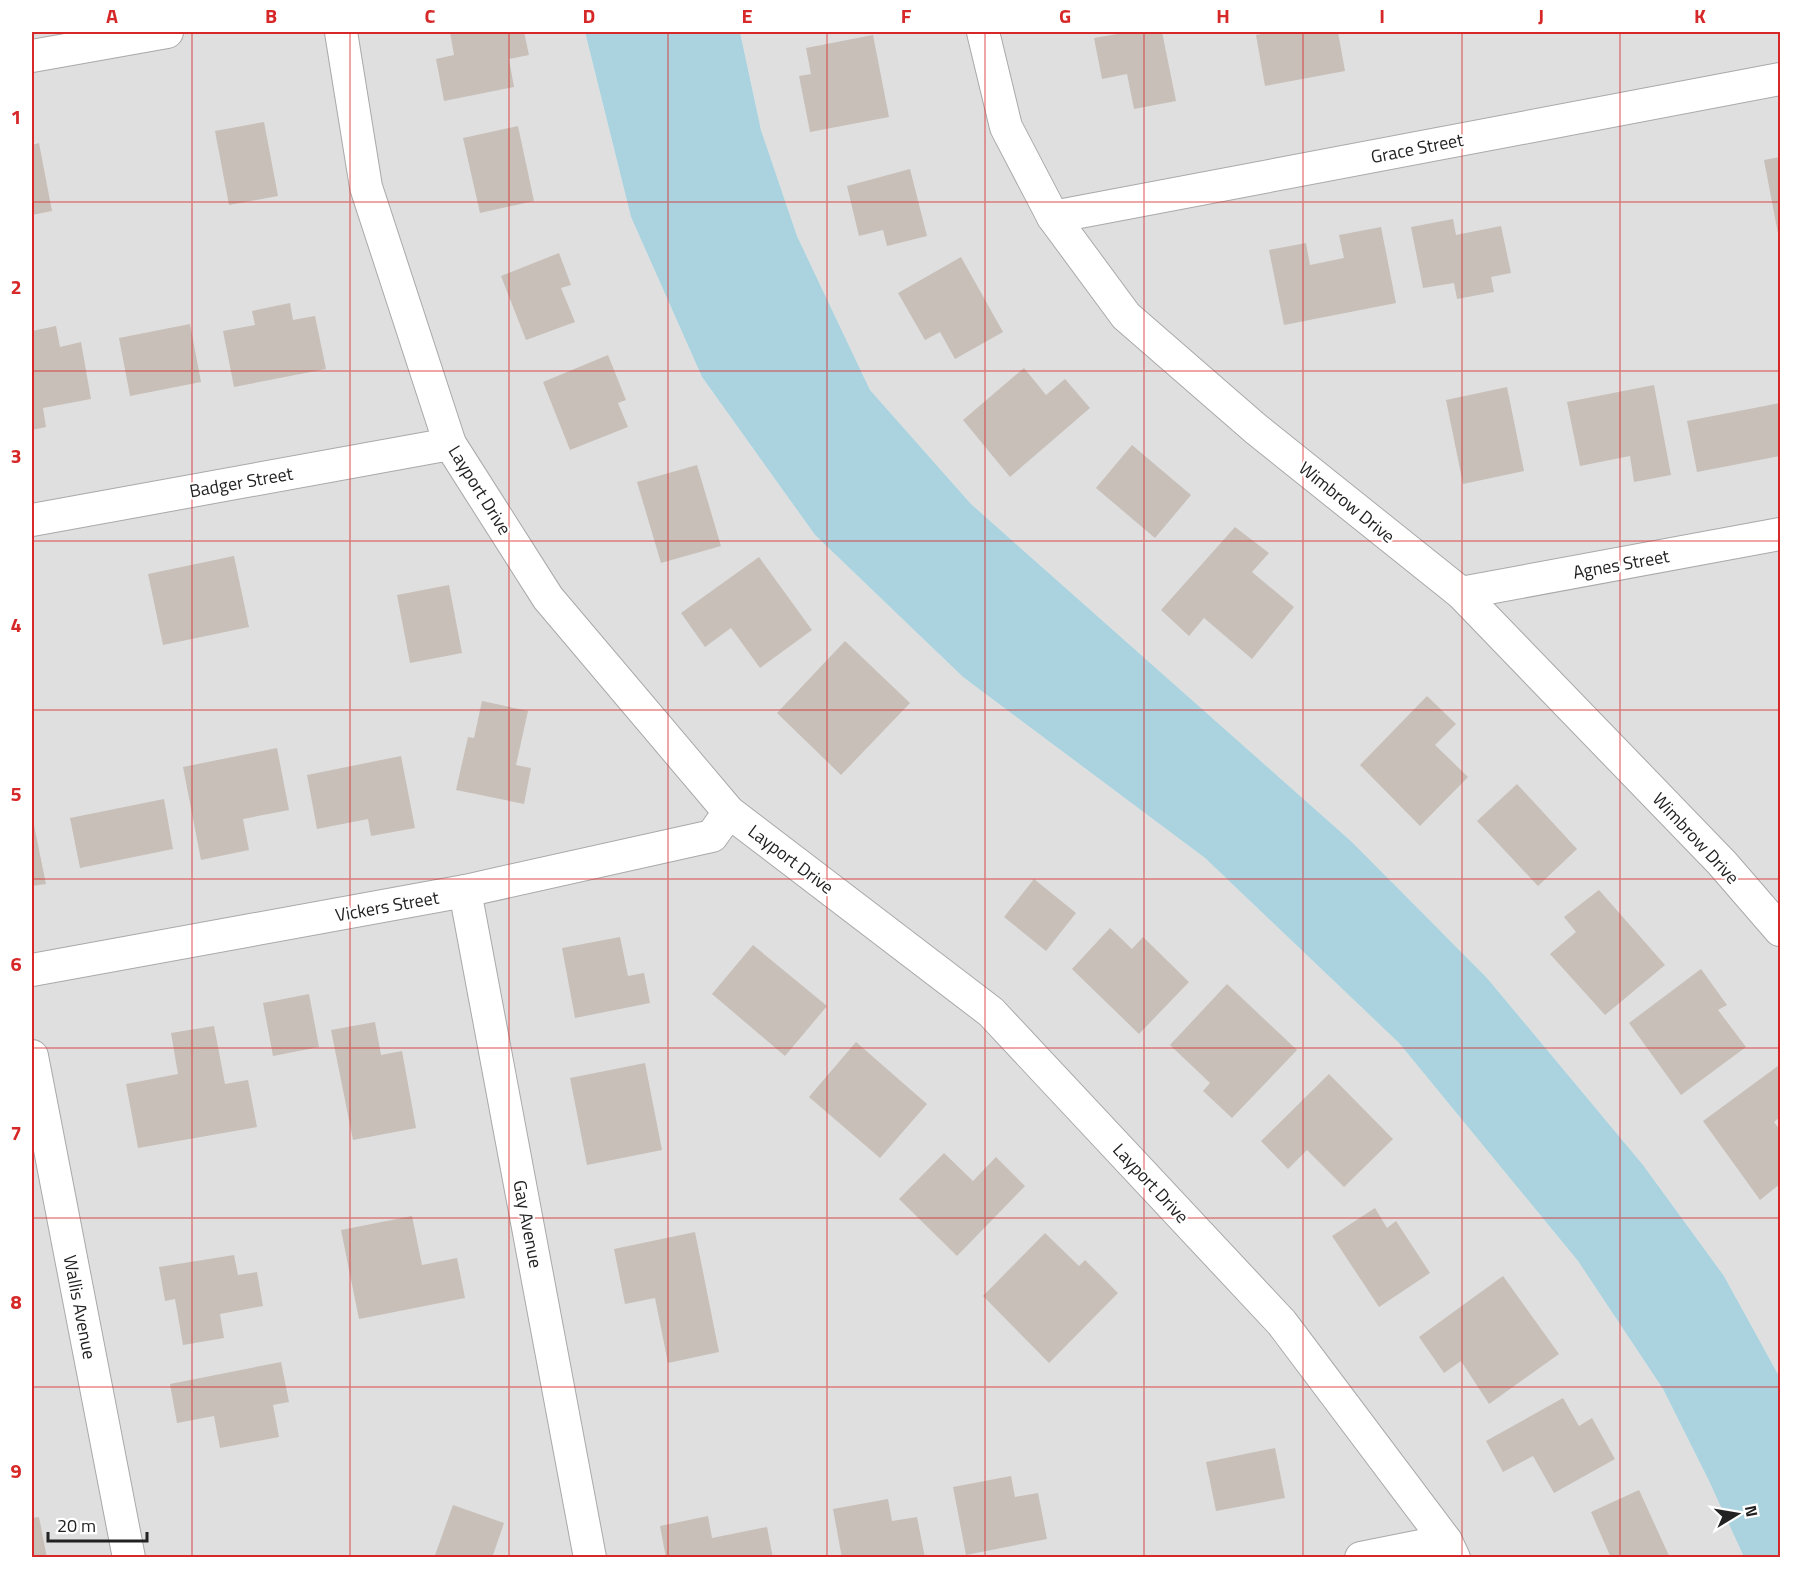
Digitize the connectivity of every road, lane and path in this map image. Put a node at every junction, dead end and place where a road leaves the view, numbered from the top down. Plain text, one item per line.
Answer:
1 (167, 32) edge
2 (341, 32) edge
3 (983, 32) edge
4 (32, 56) edge
5 (1780, 78) edge
6 (1053, 217) junction
7 (450, 444) junction
8 (32, 520) edge
9 (1780, 534) edge
10 (1461, 593) junction
11 (729, 812) junction
12 (465, 891) junction
13 (1780, 930) edge
14 (32, 970) edge
15 (32, 1056) edge
16 (1450, 1549) edge
17 (129, 1557) edge
18 (590, 1557) edge
19 (1361, 1557) edge

1 - 4 street
2 - 7 street, Layport Drive
3 - 6 street, Wimbrow Drive
5 - 6 street, Grace Street
6 - 10 street, Wimbrow Drive
7 - 8 street, Badger Street
7 - 11 street, Layport Drive
9 - 10 street, Agnes Street
10 - 13 street, Wimbrow Drive
11 - 12 street, Vickers Street
11 - 16 street, Layport Drive
12 - 14 street, Vickers Street
12 - 18 street, Gay Avenue
15 - 17 street, Wallis Avenue
16 - 19 street

